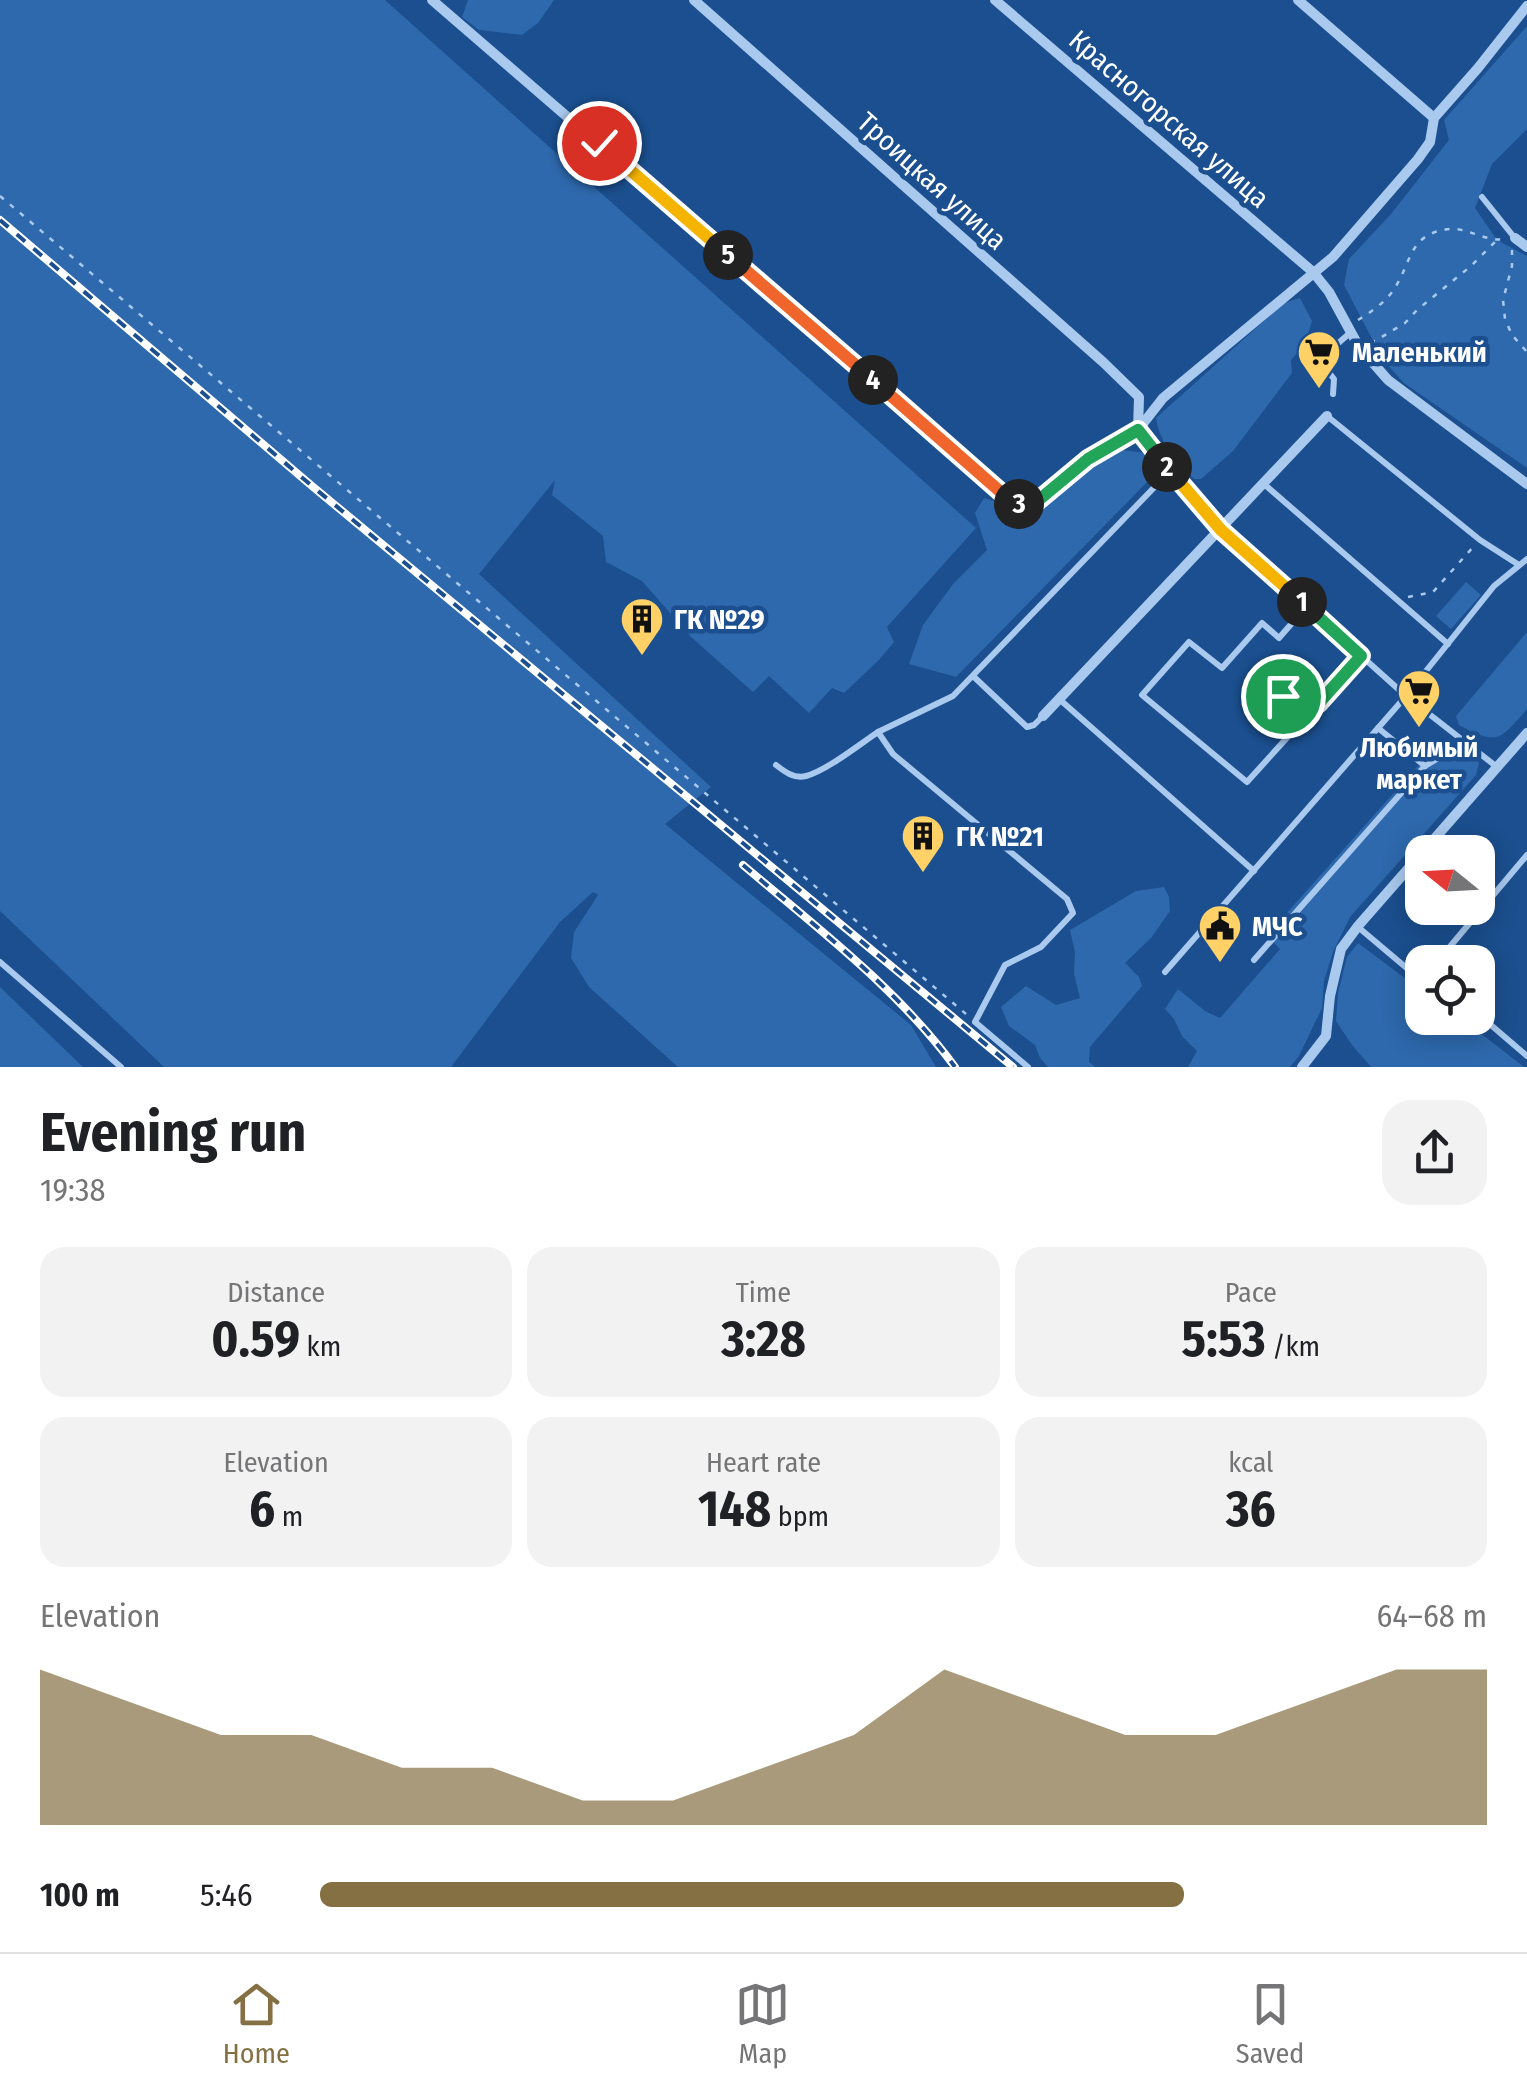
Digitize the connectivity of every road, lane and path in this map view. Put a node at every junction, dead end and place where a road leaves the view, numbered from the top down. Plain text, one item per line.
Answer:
1 (432, 0) edge
2 (694, 0) edge
3 (995, 0) edge
4 (1298, 0) edge
5 (1527, 6) edge
6 (1434, 118) junction
7 (0, 196) edge
8 (1482, 197) dead end
9 (1515, 238) junction
10 (1496, 240) junction
11 (1527, 247) edge
12 (1313, 272) junction
13 (1352, 334) junction
14 (1527, 352) edge
15 (1333, 394) dead end
16 (1327, 416) joint
17 (1138, 430) junction
18 (1170, 471) junction
19 (1264, 484) junction
20 (1527, 484) edge
21 (1221, 530) junction
22 (1480, 540) junction
23 (1527, 559) edge
24 (1519, 565) junction
25 (1397, 600) junction
26 (1307, 606) junction
27 (1448, 644) junction
28 (1361, 656) junction
29 (972, 676) junction
30 (1299, 688) junction
31 (1274, 690) junction
32 (1406, 696) junction
33 (1282, 697) junction
34 (1291, 697) junction
35 (1058, 698) junction
36 (1318, 704) junction
37 (1282, 707) junction
38 (1042, 716) joint
39 (1275, 716) junction
40 (1378, 728) junction
41 (878, 732) junction
42 (1293, 732) junction
43 (1526, 737) edge
44 (1476, 749) junction
45 (776, 765) dead end
46 (1425, 766) junction
47 (1497, 767) junction
48 (1527, 855) edge
49 (1254, 871) junction
50 (1358, 926) junction
51 (1450, 945) edge
52 (1254, 960) dead end
53 (0, 962) edge
54 (1405, 966) edge
55 (1165, 972) dead end
56 (975, 1022) junction
57 (1495, 1029) edge
58 (1527, 1056) edge
59 (1305, 1066) edge
60 (121, 1067) edge
61 (1028, 1067) edge

1 - 17 street
2 - 17 street, Троицкая улица
3 - 12 street, Красногорская улица
4 - 6 street
5 - 6 street
6 - 12 street
7 - 56 path
8 - 9 lane
9 - 10 path
9 - 11 street
9 - 14 path
10 - 13 path
10 - 13 path
12 - 13 street, Красногорская улица
12 - 17 street
13 - 15 lane
13 - 20 street, Красногорская улица
16 - 19 street
16 - 22 lane
17 - 18 street
18 - 21 street
18 - 29 lane
19 - 21 street
19 - 25 lane
21 - 26 lane
21 - 35 street
22 - 24 lane
22 - 25 path
23 - 24 lane
24 - 27 lane
25 - 27 lane
26 - 28 lane
26 - 42 lane
27 - 32 lane
28 - 32 lane
28 - 36 lane
29 - 38 lane
29 - 41 lane
30 - 31 path
30 - 34 path
30 - 36 path
31 - 33 path
31 - 39 path
32 - 40 lane
32 - 44 lane
33 - 34 path
33 - 37 path
34 - 37 path
35 - 38 street
35 - 49 lane
36 - 42 lane
37 - 39 path
39 - 42 path
40 - 46 lane
40 - 49 lane
41 - 45 lane
41 - 56 lane
43 - 47 street
44 - 46 lane
44 - 47 lane
46 - 52 lane
47 - 50 street
48 - 51 lane
49 - 55 lane
50 - 54 lane
50 - 59 street
53 - 60 lane
56 - 61 lane
57 - 58 lane

